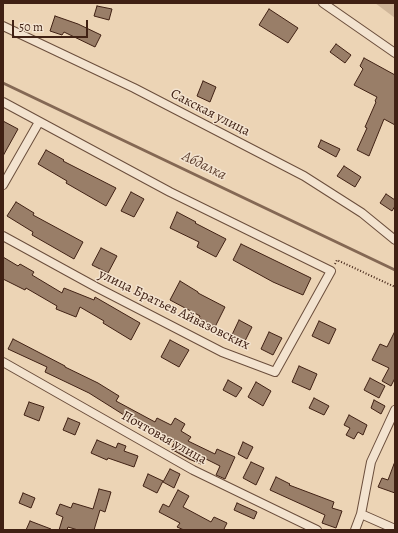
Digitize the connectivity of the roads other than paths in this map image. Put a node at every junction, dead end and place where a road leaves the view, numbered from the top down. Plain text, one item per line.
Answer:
1 (323, 3) edge
2 (3, 26) edge
3 (395, 53) edge
4 (3, 102) edge
5 (39, 122) junction
6 (3, 185) edge
7 (3, 236) edge
8 (395, 240) edge
9 (3, 362) edge
10 (395, 410) edge
11 (361, 514) junction
12 (395, 529) edge
13 (317, 530) edge
14 (355, 530) edge

1 - 3 street
2 - 8 street, Сакская улица
4 - 5 street
5 - 6 street
5 - 7 street, улица Братьев Айвазовских
9 - 13 street, Почтовая улица
10 - 11 street
11 - 12 street
11 - 14 street

